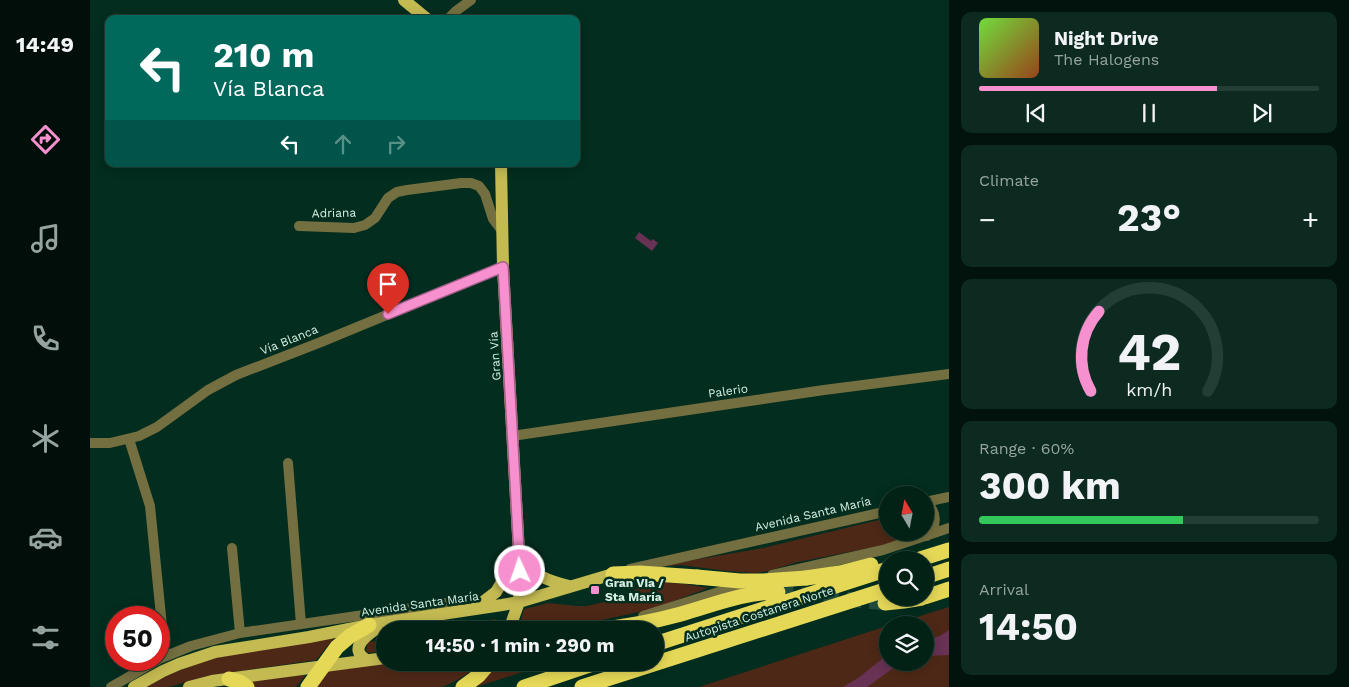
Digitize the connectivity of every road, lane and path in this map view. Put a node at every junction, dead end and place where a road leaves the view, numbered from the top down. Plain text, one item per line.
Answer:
1 (404, 0) edge
2 (471, 0) edge
3 (423, 15) edge
4 (452, 15) edge
5 (501, 167) edge
6 (299, 226) dead end
7 (504, 234) junction
8 (503, 267) junction
9 (949, 374) edge
10 (512, 436) junction
11 (130, 439) junction
12 (90, 444) edge
13 (288, 463) dead end
14 (949, 497) edge
15 (934, 500) edge
16 (879, 513) edge
17 (949, 528) edge
18 (934, 533) edge
19 (911, 541) edge
20 (232, 548) dead end
21 (949, 550) edge
22 (519, 552) junction
23 (934, 555) edge
24 (879, 564) edge
25 (949, 570) edge
26 (879, 573) edge
27 (612, 574) junction
28 (934, 574) edge
29 (569, 586) junction
30 (949, 589) edge
31 (778, 592) tunnel mouth
32 (934, 594) edge
33 (879, 598) edge
34 (459, 601) dead end
35 (519, 602) junction
36 (157, 606) edge
37 (472, 610) junction
38 (394, 621) edge
39 (512, 621) edge
40 (626, 621) edge
41 (655, 621) edge
42 (301, 624) junction
43 (376, 624) edge
44 (369, 625) junction
45 (376, 629) edge
46 (240, 633) junction
47 (664, 641) edge
48 (170, 656) edge
49 (376, 659) edge
50 (368, 660) junction
51 (322, 666) junction
52 (137, 671) edge
53 (482, 671) edge
54 (572, 671) edge
55 (229, 679) junction
56 (111, 687) edge
57 (134, 687) edge
58 (190, 687) edge
59 (247, 687) edge
60 (308, 687) edge
61 (463, 687) edge
62 (524, 687) edge
63 (582, 687) edge

1 - 3 main road
2 - 4 street
5 - 7 main road, Gran Vía
6 - 7 street, Adriana
7 - 8 main road, Gran Vía
8 - 10 main road, Gran Vía
8 - 11 street, Vía Blanca
9 - 10 street, Palerio
10 - 22 main road, Gran Vía
11 - 12 street, Vía Blanca
11 - 36 street
13 - 42 street
14 - 15 street
16 - 27 street, Avenida Santa María
17 - 18 street
19 - 40 street
20 - 46 street
21 - 23 highway
22 - 29 main road
22 - 35 main road, Gran Vía
22 - 37 main road, Gran Vía
24 - 27 highway, bridge
25 - 28 highway
26 - 47 highway, Autopista Costanera Norte
27 - 29 main road, Avenida Santa María
29 - 35 main road, Avenida Santa María
30 - 32 highway, Autopista Costanera Norte
31 - 41 highway
33 - 63 highway, Autopista Costanera Norte
34 - 42 street, Avenida Santa María
35 - 37 main road, Avenida Santa María
35 - 39 main road, Gran Vía
37 - 38 main road, Avenida Santa María
42 - 46 street, Avenida Santa María
43 - 44 main road, Avenida Santa María
44 - 51 highway
44 - 57 main road, Avenida Santa María
45 - 50 main road
46 - 48 street, Avenida Santa María
49 - 50 main road
50 - 51 main road
51 - 55 main road
51 - 60 highway
52 - 56 street, Avenida Santa María
53 - 61 highway
54 - 62 highway
55 - 58 main road
55 - 59 highway

